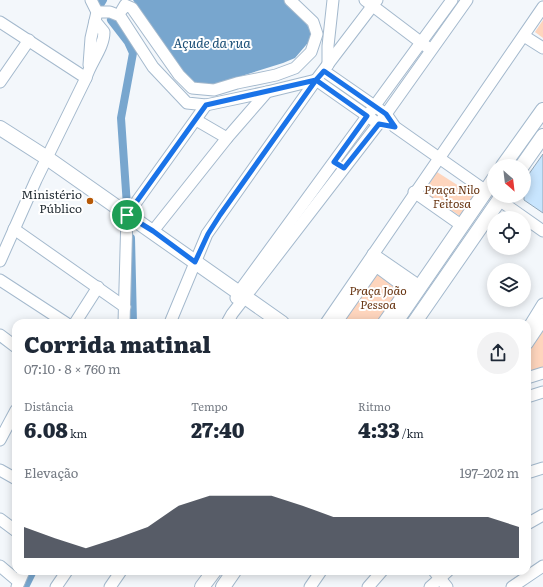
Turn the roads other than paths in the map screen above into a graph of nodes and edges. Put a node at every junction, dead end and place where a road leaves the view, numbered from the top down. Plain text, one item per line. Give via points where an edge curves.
1 (91, 0) edge
2 (290, 0) edge
3 (333, 0) edge
4 (452, 0) edge
5 (467, 0) edge
6 (372, 2) edge
7 (543, 7) edge
8 (122, 10) dead end
9 (96, 16) junction
10 (0, 22) edge
11 (524, 36) junction
12 (29, 40) junction
13 (421, 43) junction
14 (543, 48) edge
15 (431, 50) junction
16 (326, 68) junction
17 (87, 73) junction
18 (316, 80) junction
19 (0, 82) edge
20 (268, 92) junction
21 (206, 105) junction
22 (375, 106) junction
23 (543, 110) edge
24 (386, 114) junction
25 (367, 116) junction
26 (196, 120) junction
27 (379, 124) junction
28 (395, 127) junction
29 (0, 128) edge
30 (538, 128) edge
31 (543, 136) edge
32 (227, 138) junction
33 (438, 157) junction
34 (48, 158) junction
35 (509, 159) edge
36 (527, 159) edge
37 (334, 162) junction
38 (344, 168) junction
39 (487, 183) edge
40 (487, 189) edge
41 (414, 192) junction
42 (497, 203) edge
43 (507, 203) edge
44 (127, 215) junction
45 (461, 225) junction
46 (14, 229) junction
47 (153, 231) junction
48 (543, 231) edge
49 (373, 254) junction
50 (0, 261) edge
51 (195, 262) junction
52 (0, 280) edge
53 (98, 287) junction
54 (421, 287) junction
55 (242, 295) junction
56 (543, 304) edge
57 (125, 307) junction
58 (60, 319) edge
59 (77, 319) edge
60 (124, 319) edge
61 (172, 319) edge
62 (229, 319) edge
63 (276, 319) edge
64 (329, 319) edge
65 (339, 319) edge
66 (386, 319) edge
67 (398, 319) edge
68 (417, 319) edge
69 (543, 320) edge
70 (531, 324) edge
71 (0, 335) edge
72 (531, 338) edge
73 (12, 344) edge
74 (543, 373) edge
75 (531, 377) edge
76 (543, 379) edge
77 (531, 383) edge
78 (543, 392) edge
79 (531, 396) edge
80 (12, 418) edge
81 (0, 440) edge
82 (543, 468) edge
83 (0, 470) edge
84 (531, 472) edge
85 (12, 477) edge
86 (543, 515) edge
87 (0, 519) edge
88 (531, 522) edge
89 (12, 528) edge
90 (0, 566) edge
91 (543, 566) edge
92 (531, 574) edge
93 (64, 575) edge
94 (118, 575) edge
95 (211, 575) edge
96 (231, 575) edge
97 (318, 575) edge
98 (378, 575) edge
99 (530, 575) edge
100 (442, 577) edge
101 (18, 584) edge
102 (56, 587) edge
103 (110, 587) edge
104 (202, 587) edge
105 (223, 587) edge
106 (310, 587) edge
107 (368, 587) edge
108 (430, 587) edge
109 (512, 587) edge

1 - 9 street
2 - 8 street via 313,22 317,34 311,52 294,68 214,90 192,88 179,75 132,8 125,5
3 - 16 street
4 - 13 street
5 - 15 street
6 - 13 street
6 - 16 street
7 - 11 street
9 - 17 street via 104,38
9 - 21 street via 110,12 120,16 165,81 187,103
10 - 12 street
11 - 14 street
11 - 33 street
12 - 17 street
12 - 19 street
13 - 15 street
13 - 22 street
15 - 24 street
16 - 18 street
16 - 22 street
17 - 34 street
18 - 20 street
18 - 25 street
18 - 51 street via 220,215
20 - 21 street
20 - 32 street
21 - 26 street
22 - 24 street
22 - 25 street
23 - 30 main road
24 - 27 street
24 - 28 street
25 - 27 street
25 - 37 street
26 - 32 street
26 - 44 street
27 - 28 street
27 - 38 street
28 - 33 street
29 - 34 main road
30 - 35 main road
31 - 36 main road
32 - 47 street
33 - 39 street
33 - 41 street
34 - 44 main road
34 - 46 street
37 - 38 street
37 - 55 street
38 - 55 street
40 - 45 main road
41 - 45 street
41 - 49 street
42 - 68 main road
43 - 48 street
44 - 47 main road
44 - 57 street
45 - 54 main road
46 - 50 street
46 - 53 street
47 - 51 main road
49 - 54 street
49 - 64 street
51 - 55 main road
51 - 61 street
52 - 58 street
53 - 57 street
53 - 59 street
54 - 67 main road
55 - 62 street
55 - 63 main road
56 - 70 street
57 - 60 street
65 - 66 street via 376,266 407,289
69 - 72 street
71 - 73 street
74 - 75 street
76 - 77 street
78 - 79 street
80 - 81 street
82 - 84 street
83 - 85 street
86 - 88 street
87 - 89 street
90 - 101 street
91 - 92 street
93 - 102 street
94 - 103 street
95 - 104 main road
96 - 105 main road
97 - 106 street
98 - 107 street
99 - 109 street
100 - 108 street

